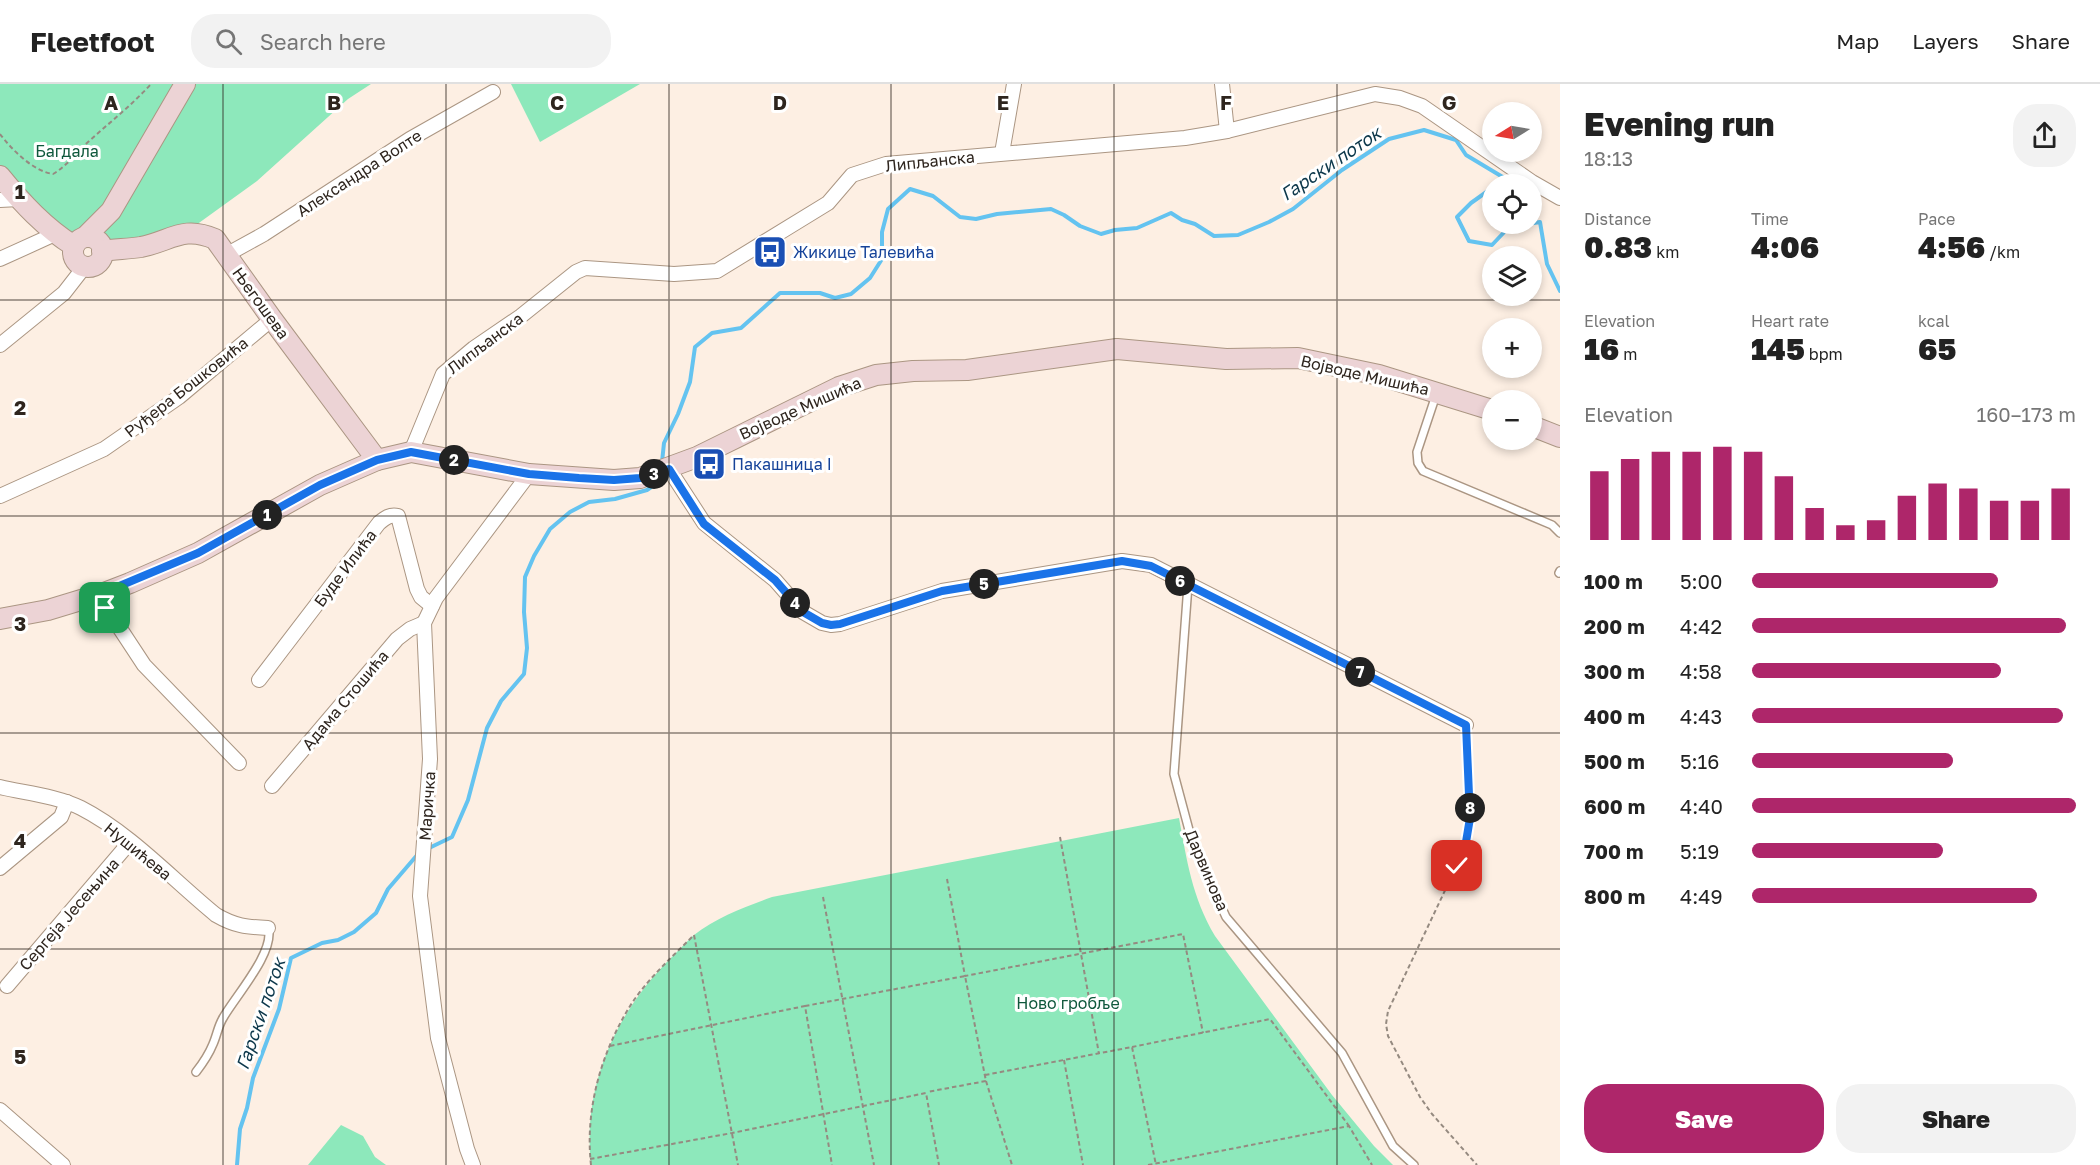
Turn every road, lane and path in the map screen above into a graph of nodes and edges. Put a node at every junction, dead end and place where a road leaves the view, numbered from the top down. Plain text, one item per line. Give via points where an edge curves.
1 (151, 84) edge
2 (185, 84) edge
3 (1014, 84) edge
4 (1222, 84) edge
5 (493, 92) dead end
6 (1227, 131) junction
7 (0, 134) edge
8 (1002, 153) junction
9 (0, 176) edge
10 (1560, 198) edge
11 (9, 199) edge
12 (55, 234) junction
13 (80, 242) junction
14 (102, 250) junction
15 (226, 255) junction
16 (0, 259) edge
17 (85, 266) junction
18 (272, 319) junction
19 (0, 330) edge
20 (16, 333) junction
21 (0, 345) edge
22 (1437, 392) junction
23 (1482, 407) edge
24 (1542, 430) edge
25 (1560, 437) edge
26 (411, 452) junction
27 (377, 460) junction
28 (674, 467) junction
29 (529, 474) junction
30 (0, 496) edge
31 (1560, 533) edge
32 (1188, 585) junction
33 (98, 595) junction
34 (432, 606) junction
35 (0, 619) edge
36 (424, 624) junction
37 (259, 680) dead end
38 (1466, 725) joint
39 (239, 763) dead end
40 (272, 786) dead end
41 (0, 787) edge
42 (67, 802) junction
43 (1060, 837) dead end
44 (130, 842) junction
45 (0, 868) edge
46 (947, 879) dead end
47 (823, 897) dead end
48 (268, 928) joint
49 (1080, 954) junction
50 (964, 976) junction
51 (7, 986) dead end
52 (842, 999) junction
53 (805, 1006) junction
54 (711, 1024) junction
55 (1203, 1033) junction
56 (609, 1046) junction
57 (1132, 1047) junction
58 (1099, 1054) junction
59 (1064, 1060) junction
60 (196, 1072) dead end
61 (985, 1075) junction
62 (986, 1080) junction
63 (926, 1093) junction
64 (862, 1105) junction
65 (0, 1110) edge
66 (823, 1113) junction
67 (1349, 1126) junction
68 (732, 1133) junction
69 (590, 1160) junction
70 (1156, 1164) edge
71 (63, 1165) edge
72 (473, 1165) edge
73 (591, 1165) edge
74 (738, 1165) edge
75 (832, 1165) edge
76 (874, 1165) edge
77 (939, 1165) edge
78 (1012, 1165) edge
79 (1083, 1165) edge
80 (1148, 1165) edge
81 (1372, 1165) edge
82 (1414, 1165) edge
83 (1477, 1165) edge

1 - 7 path via 53,174 26,160
2 - 13 street via 111,211
3 - 8 street
4 - 6 street
5 - 15 street, Александра Волте via 410,139
6 - 8 street, Липљанска
6 - 10 street, Липљанска via 1375,94 1400,98 1422,106
8 - 26 street, Липљанска via 886,164 852,175 828,203 717,270 674,274 585,268 576,272 443,374
9 - 11 street
11 - 12 street
12 - 13 street
12 - 16 street
13 - 14 street via 95,239
13 - 17 street via 73,250 76,260
14 - 15 street, Његошева via 141,247 185,232 215,239
14 - 17 street via 97,263
15 - 18 street, Његошева
17 - 20 street via 64,293
18 - 27 street, Његошева
18 - 30 street, Руђера Бошковића via 178,397 104,449
19 - 20 street
20 - 21 street
22 - 23 street, Војводе Мишића
22 - 28 street, Војводе Мишића via 1298,358 1226,359 1117,349 967,370 876,375 839,387
22 - 31 lane via 1417,452 1423,471 1552,525
24 - 25 street
26 - 27 street, Војводе Мишића
26 - 29 street, Војводе Мишића
27 - 33 street, Војводе Мишића via 320,485 198,553
28 - 29 street, Војводе Мишића via 640,478 614,480
28 - 32 street via 704,524 775,580 803,612 822,623 840,624 942,591 1122,561 1151,566
29 - 34 street, Маричка
32 - 38 street
32 - 82 lane, Дарвинова via 1174,774 1193,845 1226,917 1342,1053 1393,1146
33 - 35 street, Војводе Мишића
33 - 39 street via 144,665
34 - 36 street, Маричка
34 - 37 street, Буде Илића via 417,589 398,516 393,514 379,523
36 - 40 street, Адама Стошића via 410,628 397,639
36 - 72 street, Маричка via 430,759 420,896 438,1038
38 - 83 path via 1470,818 1466,842 1388,1011 1386,1024 1419,1097
41 - 42 street, Нушићева
42 - 44 street, Нушићева
42 - 45 street via 61,817
43 - 49 path
44 - 48 street, Нушићева via 216,915 241,927
44 - 51 street, Сергеја Јесењина
46 - 50 path
47 - 52 path
48 - 60 lane via 270,938 261,958 223,1018
49 - 50 path
49 - 55 path via 1183,934
49 - 58 path
50 - 52 path
50 - 61 path
52 - 53 path
52 - 64 path
53 - 54 path
53 - 66 path
54 - 56 path
54 - 56 path via 694,935 628,1009
54 - 68 path
55 - 57 path
55 - 67 path via 1270,1019
56 - 69 path via 591,1111
57 - 58 path
57 - 70 path
58 - 59 path
59 - 61 path
59 - 79 path
61 - 62 path
62 - 63 path
62 - 78 path
63 - 64 path
63 - 77 path
64 - 66 path
64 - 76 path
65 - 71 street
66 - 68 path
66 - 75 path
67 - 70 path
67 - 81 path
68 - 69 path
68 - 74 path
69 - 73 path
70 - 80 path

